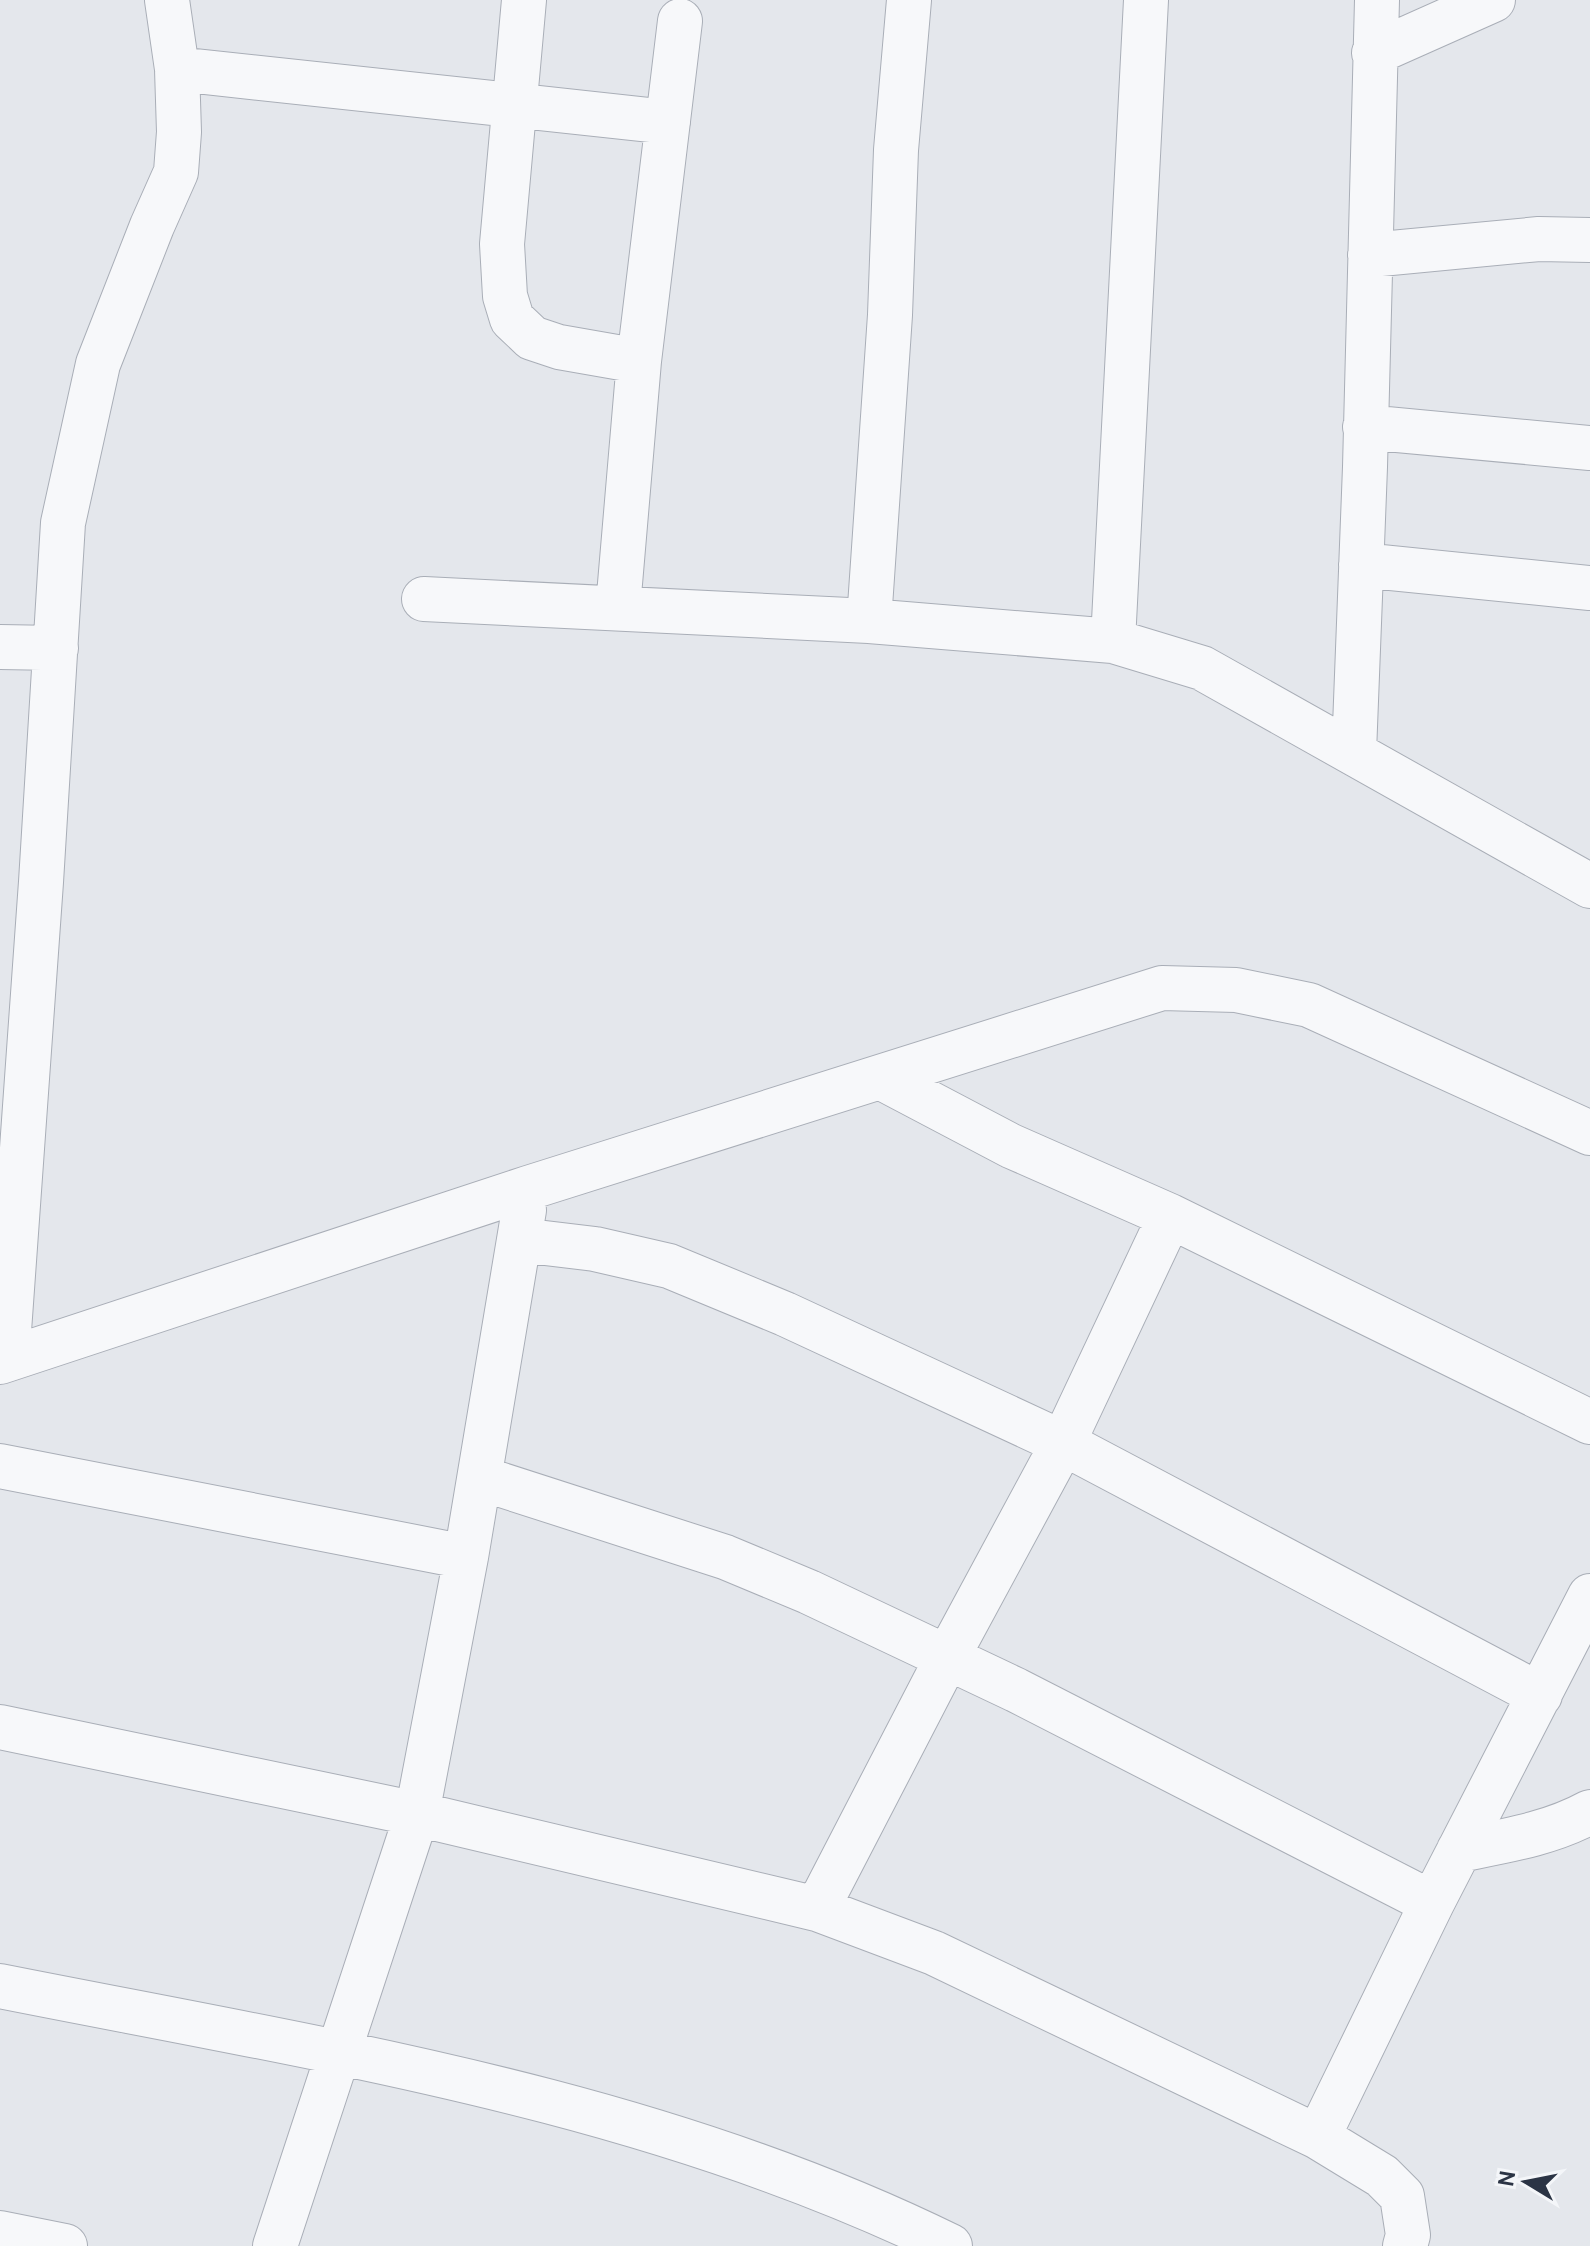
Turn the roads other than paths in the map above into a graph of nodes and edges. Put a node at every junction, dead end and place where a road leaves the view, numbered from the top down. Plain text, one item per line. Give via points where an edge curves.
1 (167, 0) edge
2 (524, 0) edge
3 (909, 0) edge
4 (1146, 0) edge
5 (1377, 0) edge
6 (1493, 0) edge
7 (680, 21) dead end
8 (1374, 53) junction
9 (177, 69) junction
10 (515, 105) junction
11 (668, 122) junction
12 (1590, 240) edge
13 (1370, 255) junction
14 (639, 361) junction
15 (1365, 427) junction
16 (1590, 448) edge
17 (1361, 565) junction
18 (1590, 588) edge
19 (424, 599) dead end
20 (618, 607) junction
21 (869, 621) junction
22 (1113, 641) junction
23 (0, 647) edge
24 (56, 648) junction
25 (1354, 753) junction
26 (1590, 886) edge
27 (16, 1023) edge
28 (880, 1077) junction
29 (1590, 1133) edge
30 (528, 1188) junction
31 (1170, 1216) junction
32 (520, 1240) junction
33 (4, 1361) edge
34 (1590, 1422) edge
35 (1063, 1443) junction
36 (0, 1466) edge
37 (480, 1478) junction
38 (466, 1557) junction
39 (1590, 1596) edge
40 (947, 1658) junction
41 (1540, 1695) junction
42 (0, 1727) edge
43 (1590, 1812) edge
44 (417, 1814) junction
45 (1459, 1850) junction
46 (1432, 1903) junction
47 (817, 1909) junction
48 (0, 1986) edge
49 (338, 2053) junction
50 (1318, 2137) junction
51 (0, 2233) edge
52 (65, 2246) edge
53 (275, 2246) edge
54 (950, 2246) edge
55 (1405, 2246) edge

1 - 9 street
2 - 10 street
3 - 21 street
4 - 22 street
5 - 8 street
6 - 8 street
7 - 11 street
8 - 13 street
9 - 10 street
9 - 24 street via 176,172 98,364 63,523
10 - 11 street
10 - 14 street via 502,244 512,319 532,338 559,347
11 - 14 street
12 - 13 street via 1539,239
13 - 15 street
14 - 20 street
15 - 16 street
15 - 17 street
17 - 18 street
17 - 25 street
19 - 20 street
20 - 21 street
21 - 22 street
22 - 25 street via 1202,668
23 - 24 street
24 - 27 street
25 - 26 street
27 - 33 street
28 - 29 street via 1162,988 1236,990 1309,1005
28 - 30 street
28 - 31 street via 1011,1146
30 - 32 street
30 - 33 street
31 - 34 street
31 - 35 street
32 - 35 street via 595,1249 669,1266
32 - 37 street
35 - 40 street
35 - 41 street
36 - 38 street
37 - 38 street
37 - 40 street via 725,1557
38 - 44 street
39 - 41 street
40 - 46 street
40 - 47 street
41 - 45 street
42 - 44 street
43 - 45 street via 1538,1833
44 - 47 street
44 - 49 street
45 - 46 street
46 - 50 street
47 - 50 street via 934,1953
48 - 49 street
49 - 53 street
49 - 54 street via 558,2103 735,2156 877,2210
50 - 55 street via 1382,2176 1402,2196
51 - 52 street

